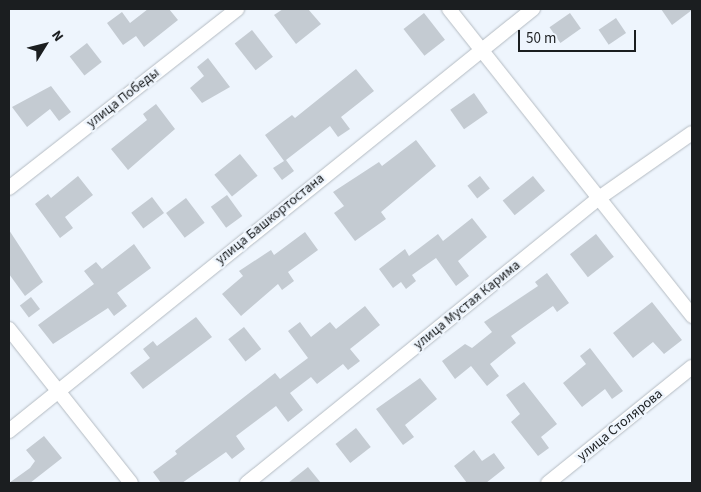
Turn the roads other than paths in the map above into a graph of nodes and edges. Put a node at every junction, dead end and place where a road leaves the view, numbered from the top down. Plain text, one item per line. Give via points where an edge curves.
1 (237, 9) edge
2 (449, 9) edge
3 (533, 9) edge
4 (481, 49) junction
5 (692, 132) edge
6 (9, 188) edge
7 (599, 198) junction
8 (692, 316) edge
9 (9, 329) edge
10 (692, 367) edge
11 (58, 391) junction
12 (9, 431) edge
13 (131, 483) edge
14 (247, 483) edge
15 (548, 483) edge

1 - 6 street, улица Победы
2 - 4 street
3 - 4 street, улица Башкортостана
4 - 7 street
4 - 11 street, улица Башкортостана
5 - 7 street, улица Мустая Карима
7 - 8 street
7 - 14 street, улица Мустая Карима
9 - 11 street
10 - 15 street, улица Столярова
11 - 12 street, улица Башкортостана
11 - 13 street

